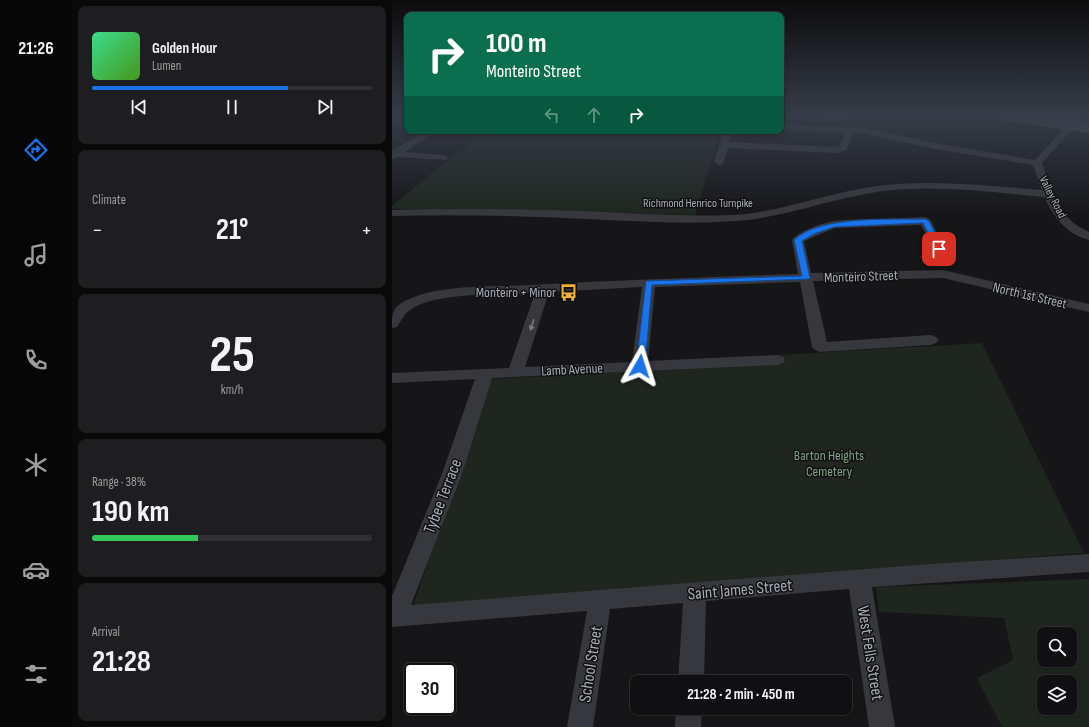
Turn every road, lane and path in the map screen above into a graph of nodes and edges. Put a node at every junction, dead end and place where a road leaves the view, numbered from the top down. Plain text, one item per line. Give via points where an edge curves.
1 (404, 148) edge
2 (723, 148) edge
3 (767, 148) edge
4 (841, 148) edge
5 (947, 148) edge
6 (1051, 148) edge
7 (393, 155) edge
8 (443, 158) dead end
9 (720, 162) dead end
10 (1037, 163) junction
11 (1049, 194) junction
12 (392, 213) edge
13 (1089, 236) edge
14 (939, 249) dead end
15 (806, 278) junction
16 (971, 281) joint
17 (649, 283) junction
18 (543, 288) junction
19 (392, 300) edge
20 (416, 302) junction
21 (1089, 308) edge
22 (392, 324) edge
23 (931, 340) dead end
24 (777, 360) dead end
25 (640, 366) junction
26 (515, 372) junction
27 (485, 373) junction
28 (392, 378) edge
29 (1089, 563) edge
30 (859, 579) junction
31 (695, 592) junction
32 (600, 600) junction
33 (394, 617) edge
34 (691, 675) edge
35 (689, 715) edge
36 (580, 727) edge
37 (688, 727) edge
38 (882, 727) edge

1 - 7 street
2 - 9 street
3 - 4 street via 836,150
5 - 10 street
6 - 10 street, Valley Road
7 - 8 street
10 - 11 street, Valley Road
11 - 12 street, Richmond Henrico Turnpike via 936,185 900,187 854,193 770,215 732,218 471,211
11 - 13 street, Valley Road via 1066,223
14 - 15 street via 925,221 833,225 798,240
15 - 16 street, Monteiro Street via 943,274
15 - 17 street, Monteiro Street
15 - 23 street via 820,347
16 - 21 street, North 1st Street
17 - 18 street, Monteiro Street
17 - 25 street
18 - 20 street, Monteiro Street via 452,293
18 -> 26 street
19 - 20 street, Monteiro Street
20 - 22 street via 400,311
24 - 25 street, Lamb Avenue
25 - 26 street, Lamb Avenue
26 - 27 street, Lamb Avenue
27 - 28 street, Lamb Avenue
27 - 33 street, Tybee Terrace via 452,474
29 - 30 street, Saint James Street
30 - 31 street, Saint James Street
30 - 38 street, West Fells Street
31 - 32 street, Saint James Street
31 - 34 street
32 - 33 street, Saint James Street
32 - 36 street, School Street
35 - 37 street

